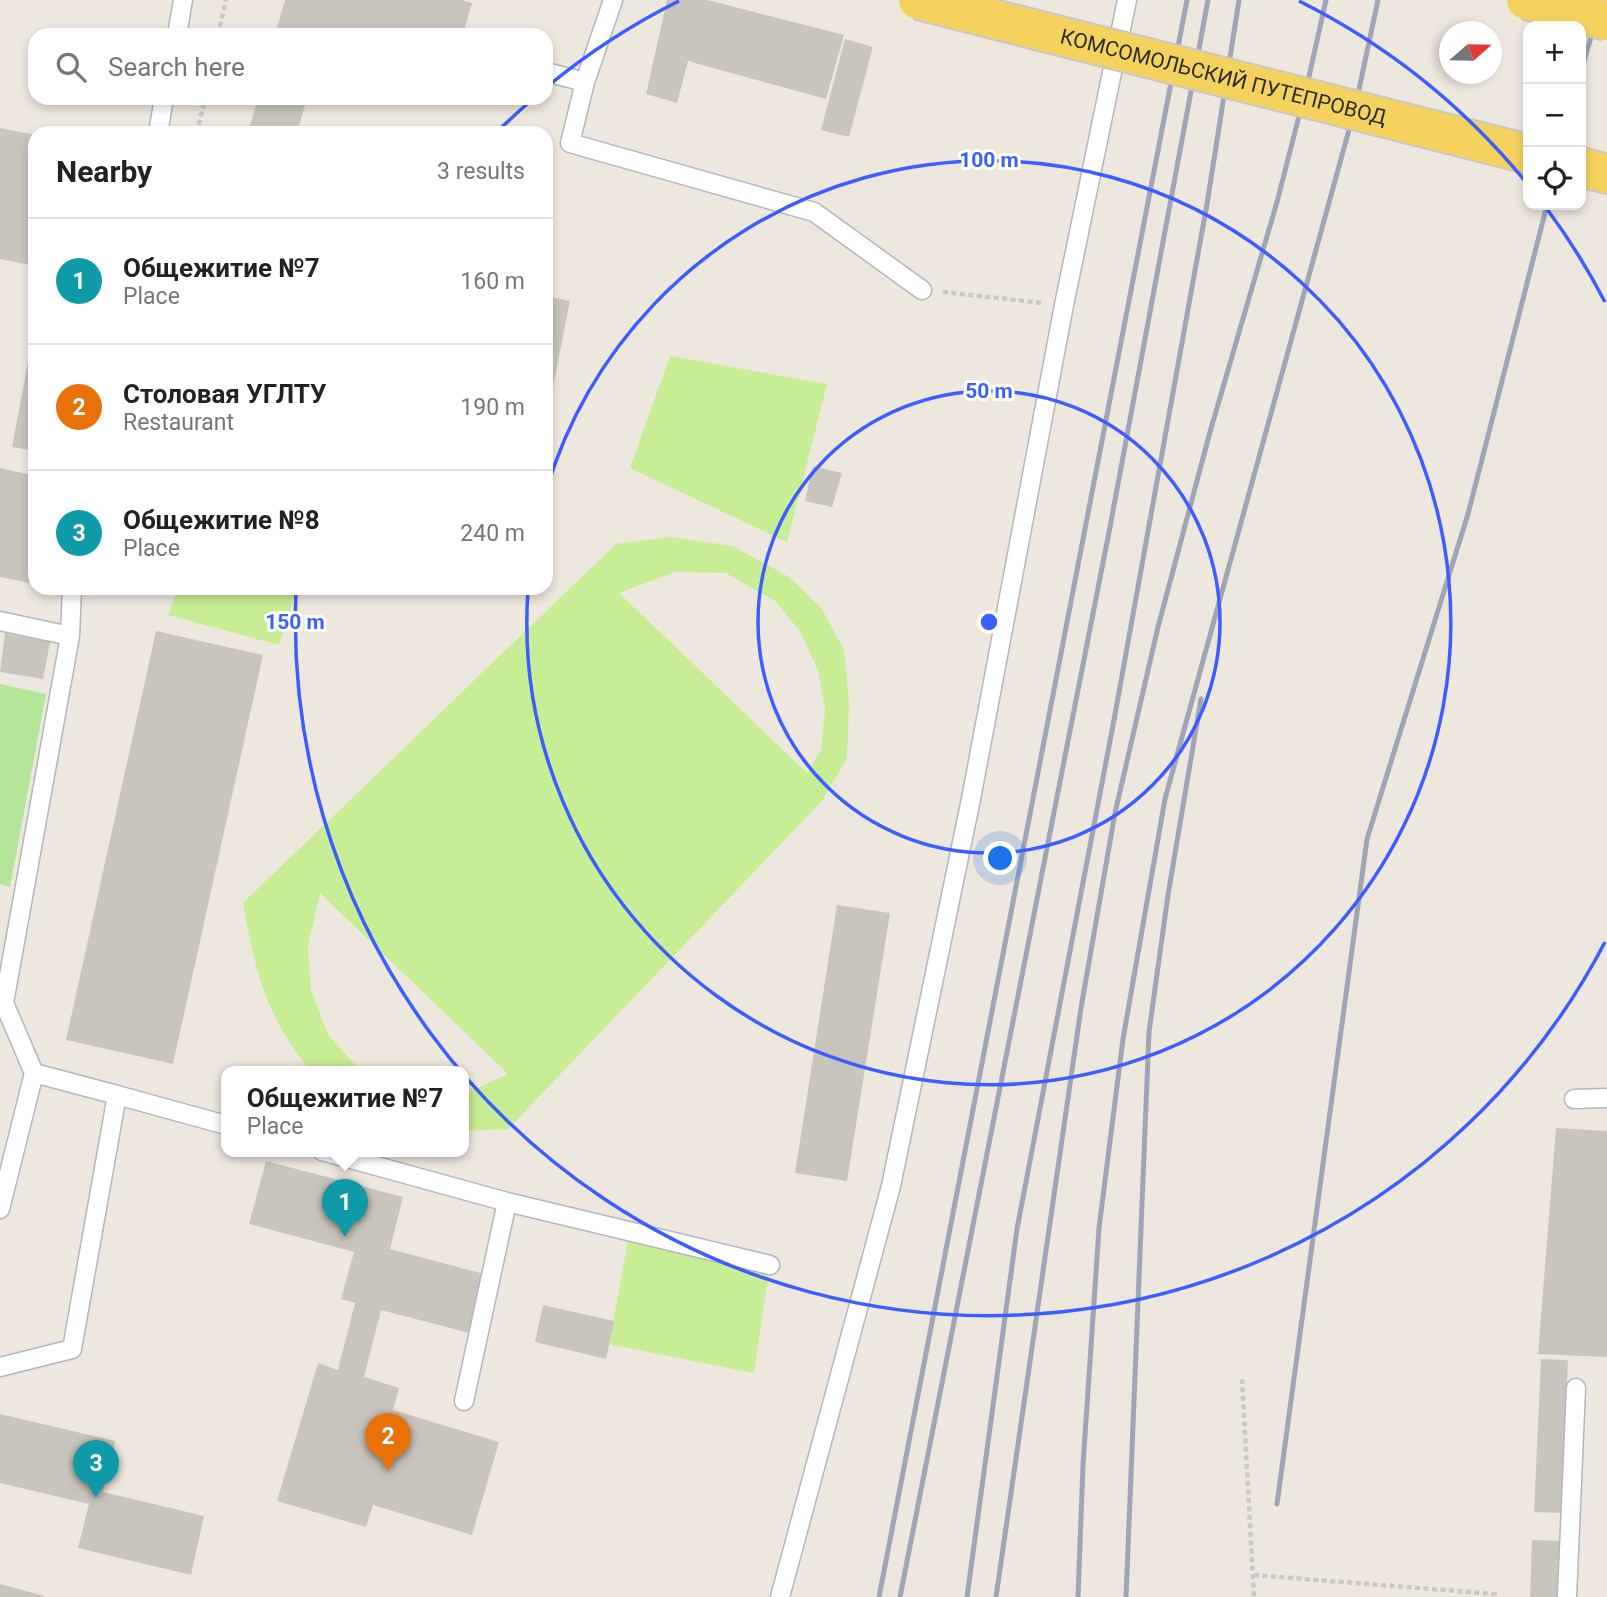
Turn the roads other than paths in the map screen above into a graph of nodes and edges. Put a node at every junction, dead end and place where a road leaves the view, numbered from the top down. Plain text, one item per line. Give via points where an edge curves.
1 (183, 0) edge
2 (613, 0) edge
3 (918, 0) edge
4 (1127, 0) edge
5 (1526, 0) edge
6 (1607, 21) edge
7 (178, 28) edge
8 (553, 74) edge
9 (585, 82) junction
10 (163, 105) edge
11 (159, 126) edge
12 (1523, 153) edge
13 (1586, 168) edge
14 (1607, 174) edge
15 (922, 290) road end
16 (72, 595) edge
17 (0, 621) edge
18 (70, 636) junction
19 (34, 1073) junction
20 (117, 1096) junction
21 (1607, 1098) edge
22 (1574, 1099) dead end
23 (221, 1124) edge
24 (344, 1157) edge
25 (507, 1202) junction
26 (0, 1209) edge
27 (769, 1265) dead end
28 (0, 1367) edge
29 (1576, 1388) dead end
30 (464, 1401) dead end
31 (780, 1597) edge
32 (1567, 1597) edge

1 - 7 lane
2 - 9 lane
3 - 12 main road, КОМСОМОЛЬСКИЙ ПУТЕПРОВОД, bridge
4 - 31 lane via 891,1186
5 - 6 main road, bridge
8 - 9 lane
9 - 15 lane via 570,142 814,212
10 - 11 lane
13 - 14 main road
16 - 18 lane
17 - 18 lane
18 - 19 lane via 4,1003
19 - 20 lane
19 - 26 lane
20 - 23 lane
20 - 28 lane via 72,1349
21 - 22 lane
24 - 25 lane
25 - 27 lane
25 - 30 lane
29 - 32 lane

